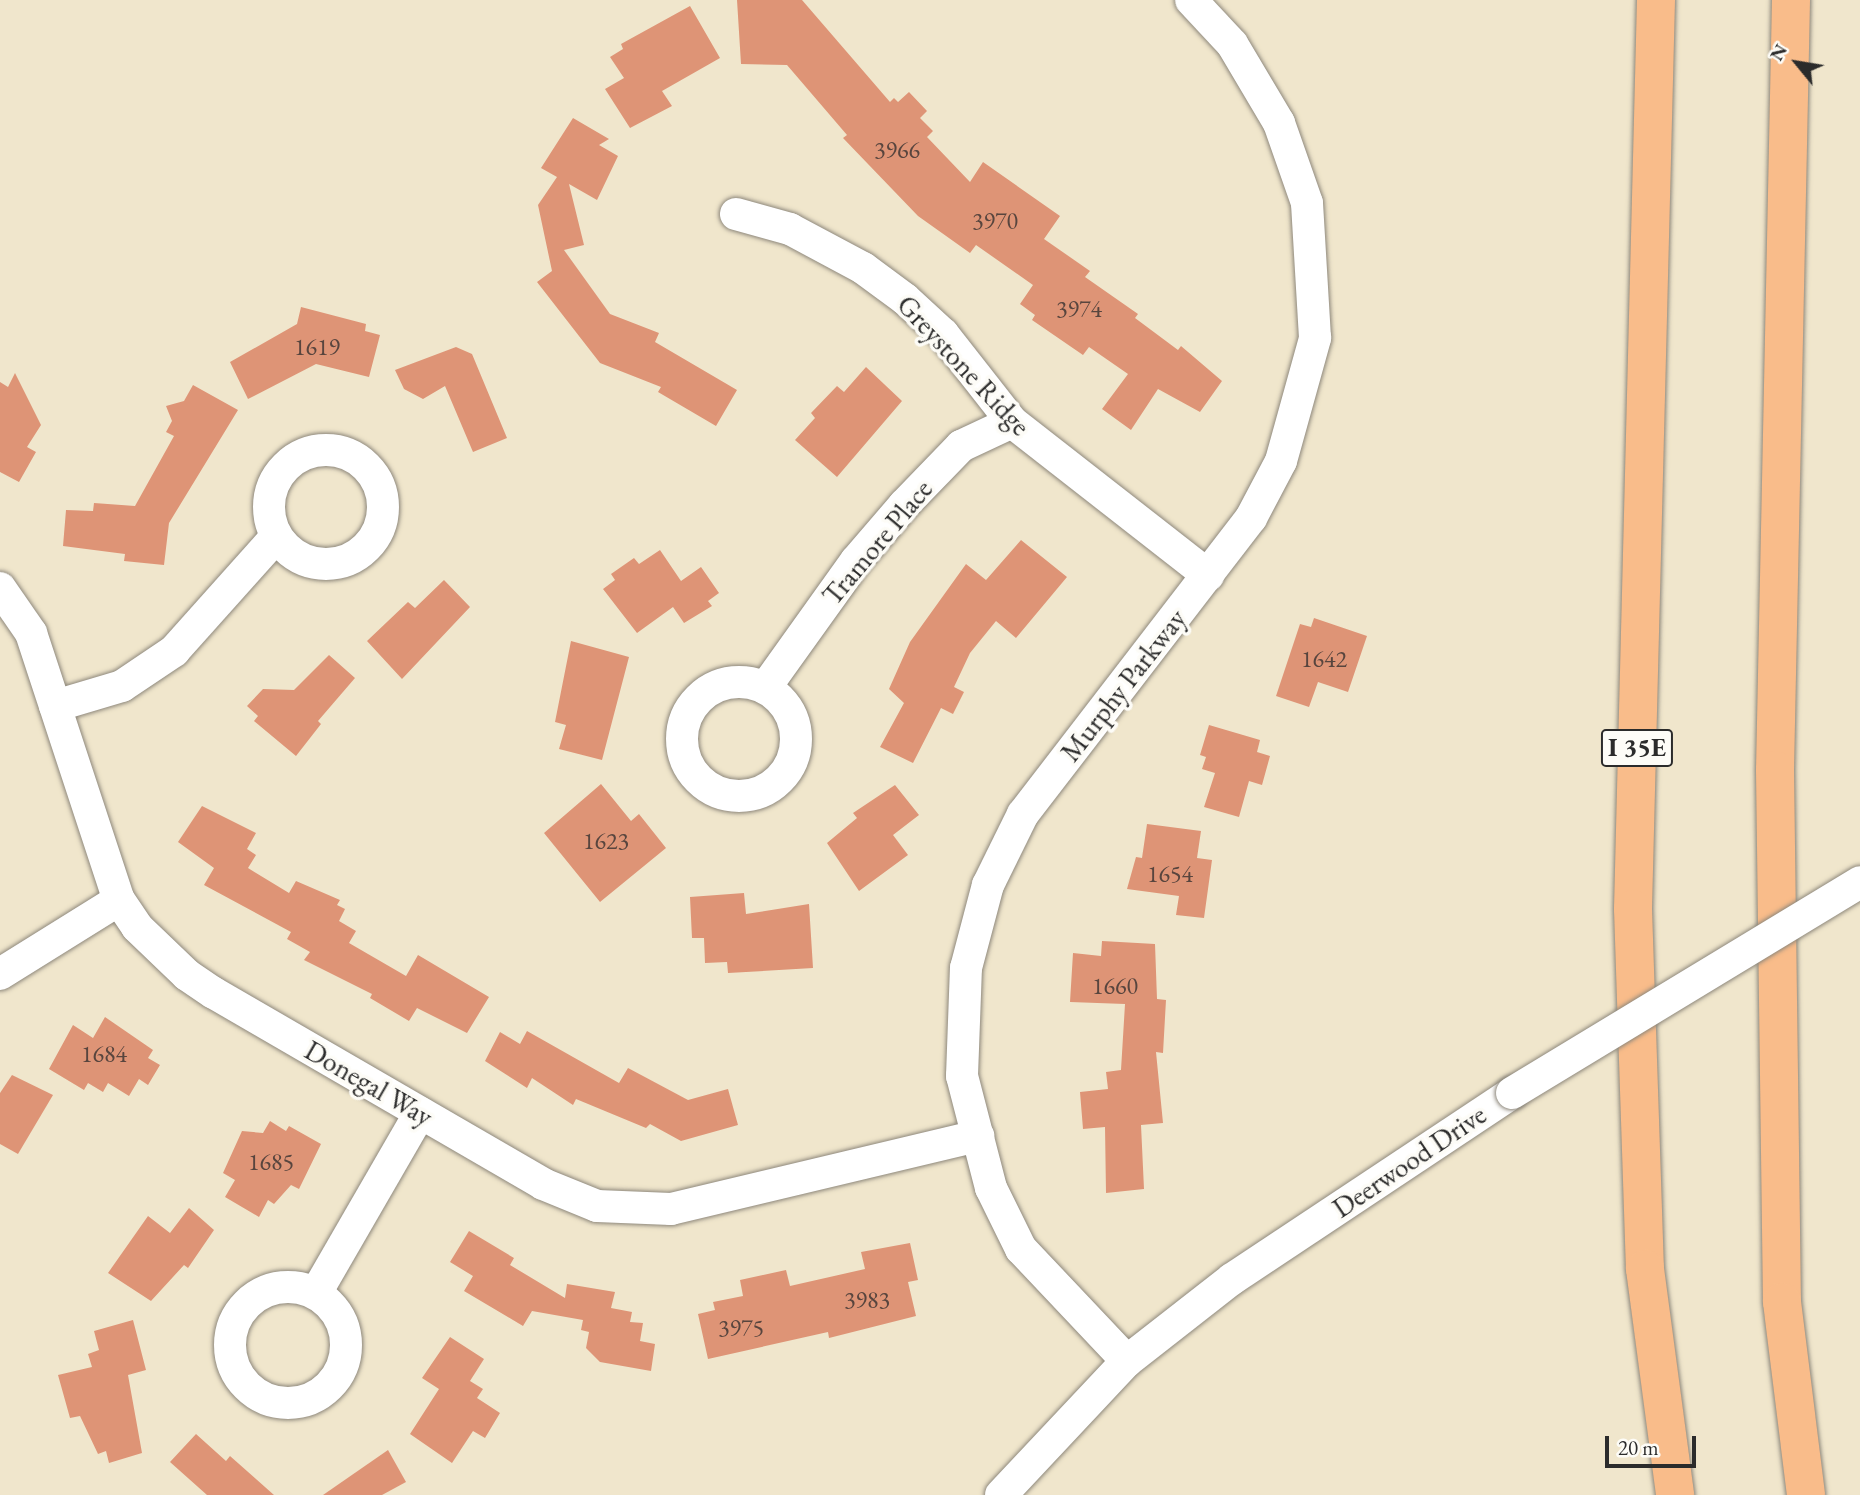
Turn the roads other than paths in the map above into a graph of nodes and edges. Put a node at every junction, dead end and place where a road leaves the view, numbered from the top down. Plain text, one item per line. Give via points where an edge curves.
1 (1191, 0) edge
2 (1656, 0) edge
3 (1791, 0) edge
4 (736, 214) dead end
5 (1012, 422) junction
6 (276, 537) dead end
7 (1208, 575) junction
8 (0, 588) edge
9 (765, 688) dead end
10 (55, 706) junction
11 (1860, 882) edge
12 (119, 900) junction
13 (0, 974) edge
14 (420, 1112) junction
15 (978, 1136) junction
16 (316, 1293) dead end
17 (1126, 1361) junction
18 (1001, 1495) edge
19 (1675, 1495) edge
20 (1806, 1495) edge

1 - 7 street, Murphy Parkway via 1232,44 1279,123 1307,203 1315,338 1281,461 1251,518
2 - 19 highway, I 35E via 1633,909 1645,1269
3 - 20 highway via 1775,771 1782,1302
4 - 5 street, Greystone Ridge via 790,229 863,268 905,299 943,334
5 - 7 street, Greystone Ridge
5 - 9 street, Tramore Place via 961,446 904,505 856,561
6 - 10 street via 174,651 122,685
7 - 15 street, Murphy Parkway via 1023,814 988,885 966,968 962,1076
8 - 10 street, Donegal Way via 31,633
10 - 12 street, Donegal Way
11 - 17 street, Deerwood Drive, bridge via 1512,1093 1232,1279
12 - 13 street
12 - 14 street, Donegal Way via 137,927 187,975
14 - 15 street, Donegal Way via 559,1192 597,1206 633,1211 689,1206
14 - 16 street
15 - 17 street, Murphy Parkway via 991,1188 1021,1250
17 - 18 street, Deerwood Drive

